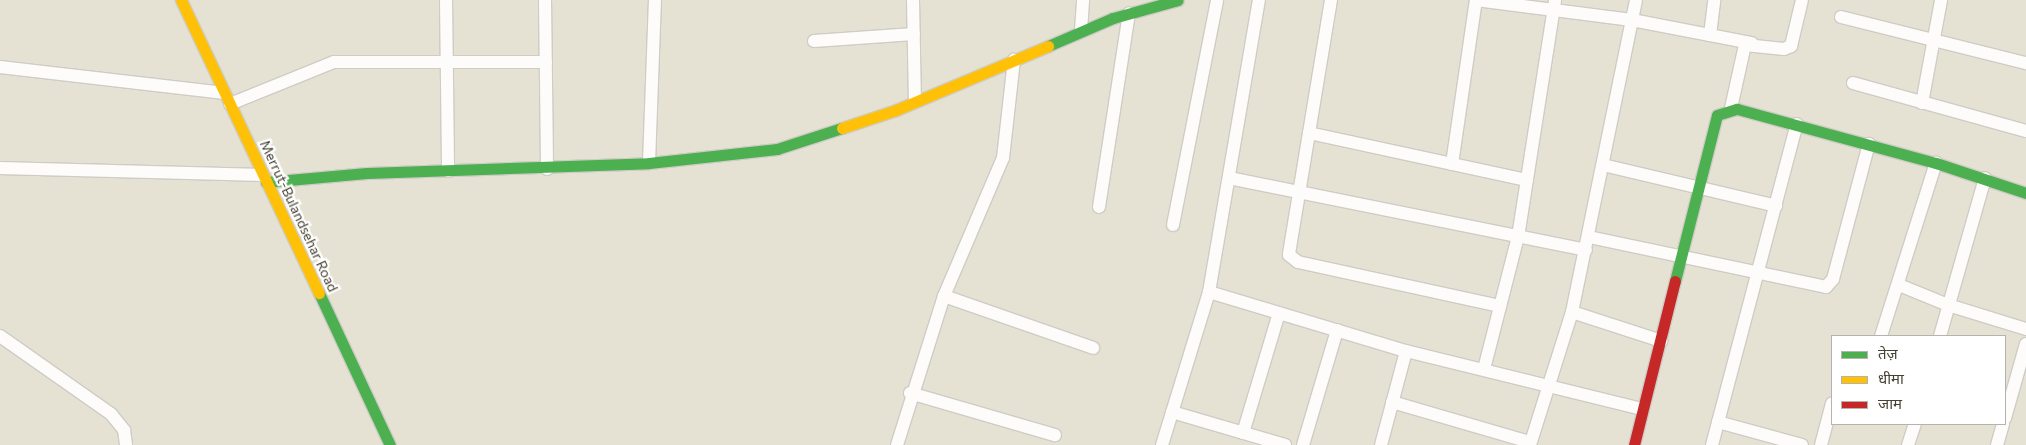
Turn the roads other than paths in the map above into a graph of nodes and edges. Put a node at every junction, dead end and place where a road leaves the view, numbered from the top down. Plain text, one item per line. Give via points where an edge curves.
1 (181, 0) edge
2 (446, 0) edge
3 (545, 0) edge
4 (655, 0) edge
5 (913, 0) edge
6 (1082, 0) edge
7 (1178, 0) edge
8 (1217, 0) edge
9 (1259, 0) edge
10 (1331, 0) edge
11 (1476, 0) edge
12 (1636, 0) edge
13 (1714, 0) edge
14 (1802, 0) edge
15 (1941, 0) edge
16 (1161, 2) edge
17 (1554, 4) edge
18 (1129, 13) junction
19 (1841, 17) dead end
20 (1632, 20) junction
21 (1081, 30) junction
22 (914, 34) junction
23 (1710, 35) junction
24 (814, 41) dead end
25 (1933, 42) junction
26 (1752, 43) junction
27 (1014, 60) junction
28 (546, 62) junction
29 (446, 64) junction
30 (2026, 64) edge
31 (0, 67) edge
32 (1853, 83) dead end
33 (227, 99) junction
34 (915, 102) junction
35 (1922, 102) junction
36 (1731, 108) junction
37 (1797, 124) junction
38 (2026, 131) edge
39 (1309, 133) junction
40 (1869, 144) junction
41 (649, 163) junction
42 (1936, 163) junction
43 (1452, 164) junction
44 (1603, 165) junction
45 (0, 168) edge
46 (547, 168) junction
47 (448, 171) junction
48 (265, 178) junction
49 (1229, 178) junction
50 (1985, 178) junction
51 (1526, 180) junction
52 (1698, 186) junction
53 (1299, 192) junction
54 (2026, 193) edge
55 (1776, 206) junction
56 (1099, 207) dead end
57 (1173, 225) dead end
58 (1518, 237) junction
59 (1589, 237) junction
60 (1586, 250) junction
61 (1683, 259) junction
62 (1758, 274) junction
63 (1899, 285) junction
64 (1209, 292) junction
65 (944, 296) junction
66 (1948, 305) junction
67 (1500, 306) junction
68 (1572, 312) junction
69 (1279, 313) junction
70 (2026, 328) edge
71 (1337, 330) junction
72 (1881, 335) edge
73 (1940, 335) edge
74 (0, 336) edge
75 (1661, 341) junction
76 (2026, 344) edge
77 (1093, 348) dead end
78 (1406, 350) junction
79 (1484, 369) junction
80 (1549, 385) junction
81 (910, 393) junction
82 (1392, 402) junction
83 (1831, 407) edge
84 (1644, 409) junction
85 (1172, 412) junction
86 (2006, 414) edge
87 (1718, 422) junction
88 (1914, 425) edge
89 (2003, 425) edge
90 (1243, 432) junction
91 (1055, 435) dead end
92 (1530, 444) edge
93 (126, 445) edge
94 (390, 445) edge
95 (897, 445) edge
96 (1162, 445) edge
97 (1285, 445) edge
98 (1303, 445) edge
99 (1381, 445) edge
100 (1634, 445) edge
101 (1712, 445) edge
102 (1802, 445) edge
103 (1821, 445) edge
104 (1908, 445) edge
105 (1997, 445) edge

1 - 33 street, Merrut-Bulandsehar Road
2 - 29 street
3 - 28 street
4 - 41 street
5 - 22 street
6 - 21 street
7 - 16 street
8 - 57 street
9 - 49 street
10 - 39 street
11 - 17 street
11 - 43 street
12 - 20 street
13 - 23 street
14 - 26 street via 1791,46 1784,49
15 - 25 street
16 - 18 street
17 - 20 street
17 - 51 street
18 - 21 street
18 - 56 street
19 - 25 street
20 - 23 street
20 - 44 street
21 - 27 street
22 - 24 street
22 - 34 street
23 - 26 street
25 - 30 street
25 - 35 street
26 - 36 street via 1742,52
27 - 34 street
27 - 65 street via 1003,158
28 - 29 street
28 - 46 street
29 - 33 street via 334,62
29 - 47 street
31 - 33 street
32 - 35 street
33 - 48 street, Merrut-Bulandsehar Road
34 - 41 street via 777,149
35 - 38 street
36 - 37 street
36 - 52 street via 1717,115
37 - 40 street
37 - 55 street
39 - 43 street
39 - 53 street
40 - 42 street
40 - 62 street via 1831,284 1820,287
41 - 46 street
42 - 50 street
42 - 63 street
43 - 51 street
44 - 52 street
44 - 59 street
45 - 48 street
46 - 47 street
47 - 48 street
48 - 94 street, Merrut-Bulandsehar Road
49 - 53 street
49 - 64 street
50 - 54 street
50 - 66 street
51 - 58 street
52 - 55 street
52 - 61 street
53 - 58 street
53 - 67 street via 1289,250 1292,260
55 - 62 street
58 - 60 street
58 - 67 street
59 - 60 street
59 - 61 street
60 - 68 street
61 - 62 street
61 - 75 street
62 - 87 street
63 - 66 street
63 - 72 street
64 - 69 street
64 - 85 street
65 - 77 street
65 - 81 street
66 - 70 street
66 - 73 street
67 - 79 street
68 - 75 street
68 - 80 street
69 - 71 street
69 - 90 street
71 - 78 street
71 - 98 street
74 - 93 street via 111,414 124,430
75 - 84 street
76 - 86 street
78 - 79 street
78 - 82 street
79 - 80 street
80 - 84 street
80 - 92 street
81 - 91 street
81 - 95 street
82 - 92 street
82 - 99 street
83 - 103 street
84 - 100 street
85 - 90 street
85 - 96 street
87 - 101 street
87 - 102 street
88 - 104 street
89 - 105 street
90 - 97 street

